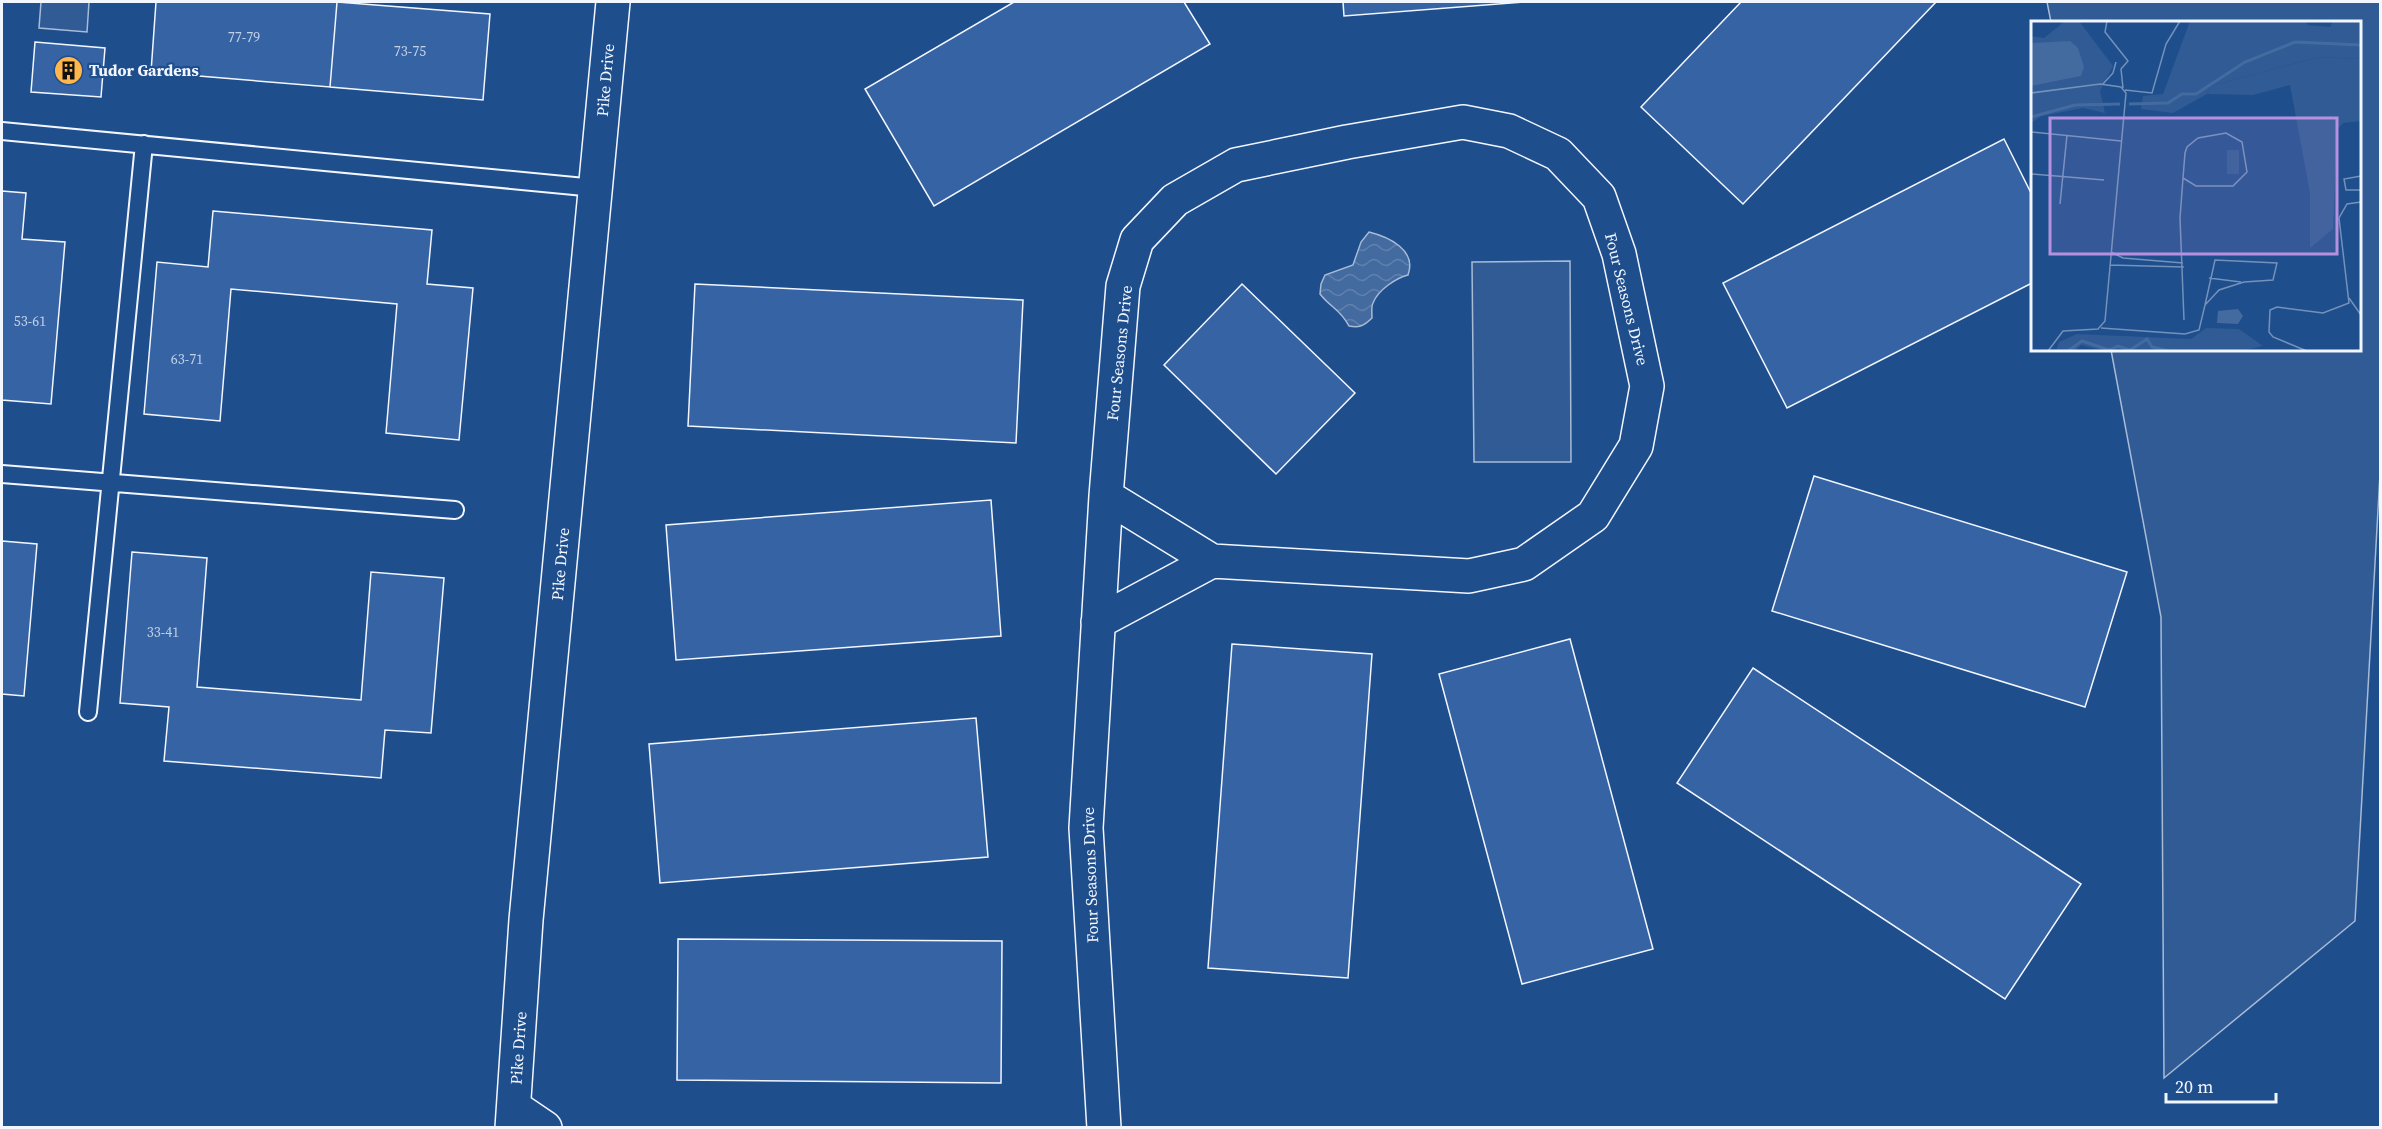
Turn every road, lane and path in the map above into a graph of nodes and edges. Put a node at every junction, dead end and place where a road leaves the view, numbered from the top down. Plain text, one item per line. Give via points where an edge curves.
1 (613, 2) edge
2 (2, 131) edge
3 (144, 144) junction
4 (595, 188) junction
5 (2, 474) edge
6 (111, 484) junction
7 (1106, 496) junction
8 (455, 510) dead end
9 (1212, 561) junction
10 (1098, 622) junction
11 (88, 712) dead end
12 (513, 1117) edge
13 (545, 1128) edge
14 (1104, 1128) edge

1 - 4 street, Pike Drive
2 - 3 lane
3 - 4 lane
3 - 6 lane
4 - 12 street, Pike Drive via 526,920
5 - 6 lane
6 - 8 lane
6 - 11 lane
7 - 9 street, Four Seasons Drive
7 - 9 street, Four Seasons Drive via 1123,286 1137,240 1175,200 1236,165 1463,122 1509,130 1558,154 1599,197 1619,254 1647,386 1636,446 1593,516 1524,564 1469,576
7 - 10 street, Four Seasons Drive
9 - 10 street
10 - 14 street, Four Seasons Drive via 1086,828
12 - 13 street

